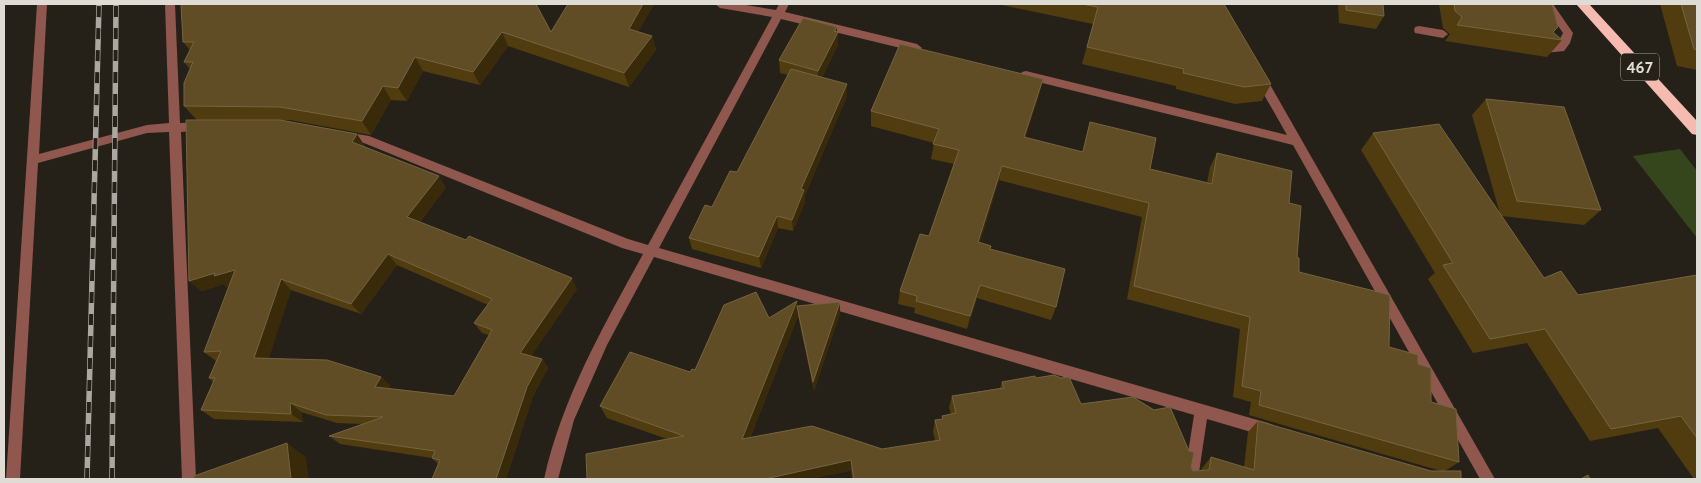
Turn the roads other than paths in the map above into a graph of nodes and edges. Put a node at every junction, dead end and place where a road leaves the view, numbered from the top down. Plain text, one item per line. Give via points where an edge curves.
1 (42, 4) edge
2 (170, 4) edge
3 (720, 4) edge
4 (1548, 4) edge
5 (1582, 4) edge
6 (781, 9) edge
7 (1419, 30) dead end
8 (1444, 34) dead end
9 (1545, 49) edge
10 (933, 52) edge
11 (1255, 69) edge
12 (1019, 74) edge
13 (218, 125) edge
14 (174, 129) junction
15 (1697, 130) edge
16 (336, 134) edge
17 (1298, 142) junction
18 (32, 160) junction
19 (649, 251) junction
20 (1201, 412) junction
21 (1277, 433) edge
22 (14, 479) edge
23 (189, 479) edge
24 (550, 479) edge
25 (1191, 479) edge
26 (1488, 479) edge

1 - 18 street
2 - 14 street
3 - 6 street
4 - 9 street via 1568,33 1560,48
5 - 15 highway, 467
6 - 10 street
6 - 19 street
7 - 8 street
11 - 17 street
12 - 17 street
13 - 14 street
14 - 18 street via 147,129
14 - 23 street
16 - 19 street via 365,139 614,240
17 - 26 street
18 - 22 street
19 - 20 street
19 - 24 street via 602,342 567,420
20 - 21 street
20 - 25 street

